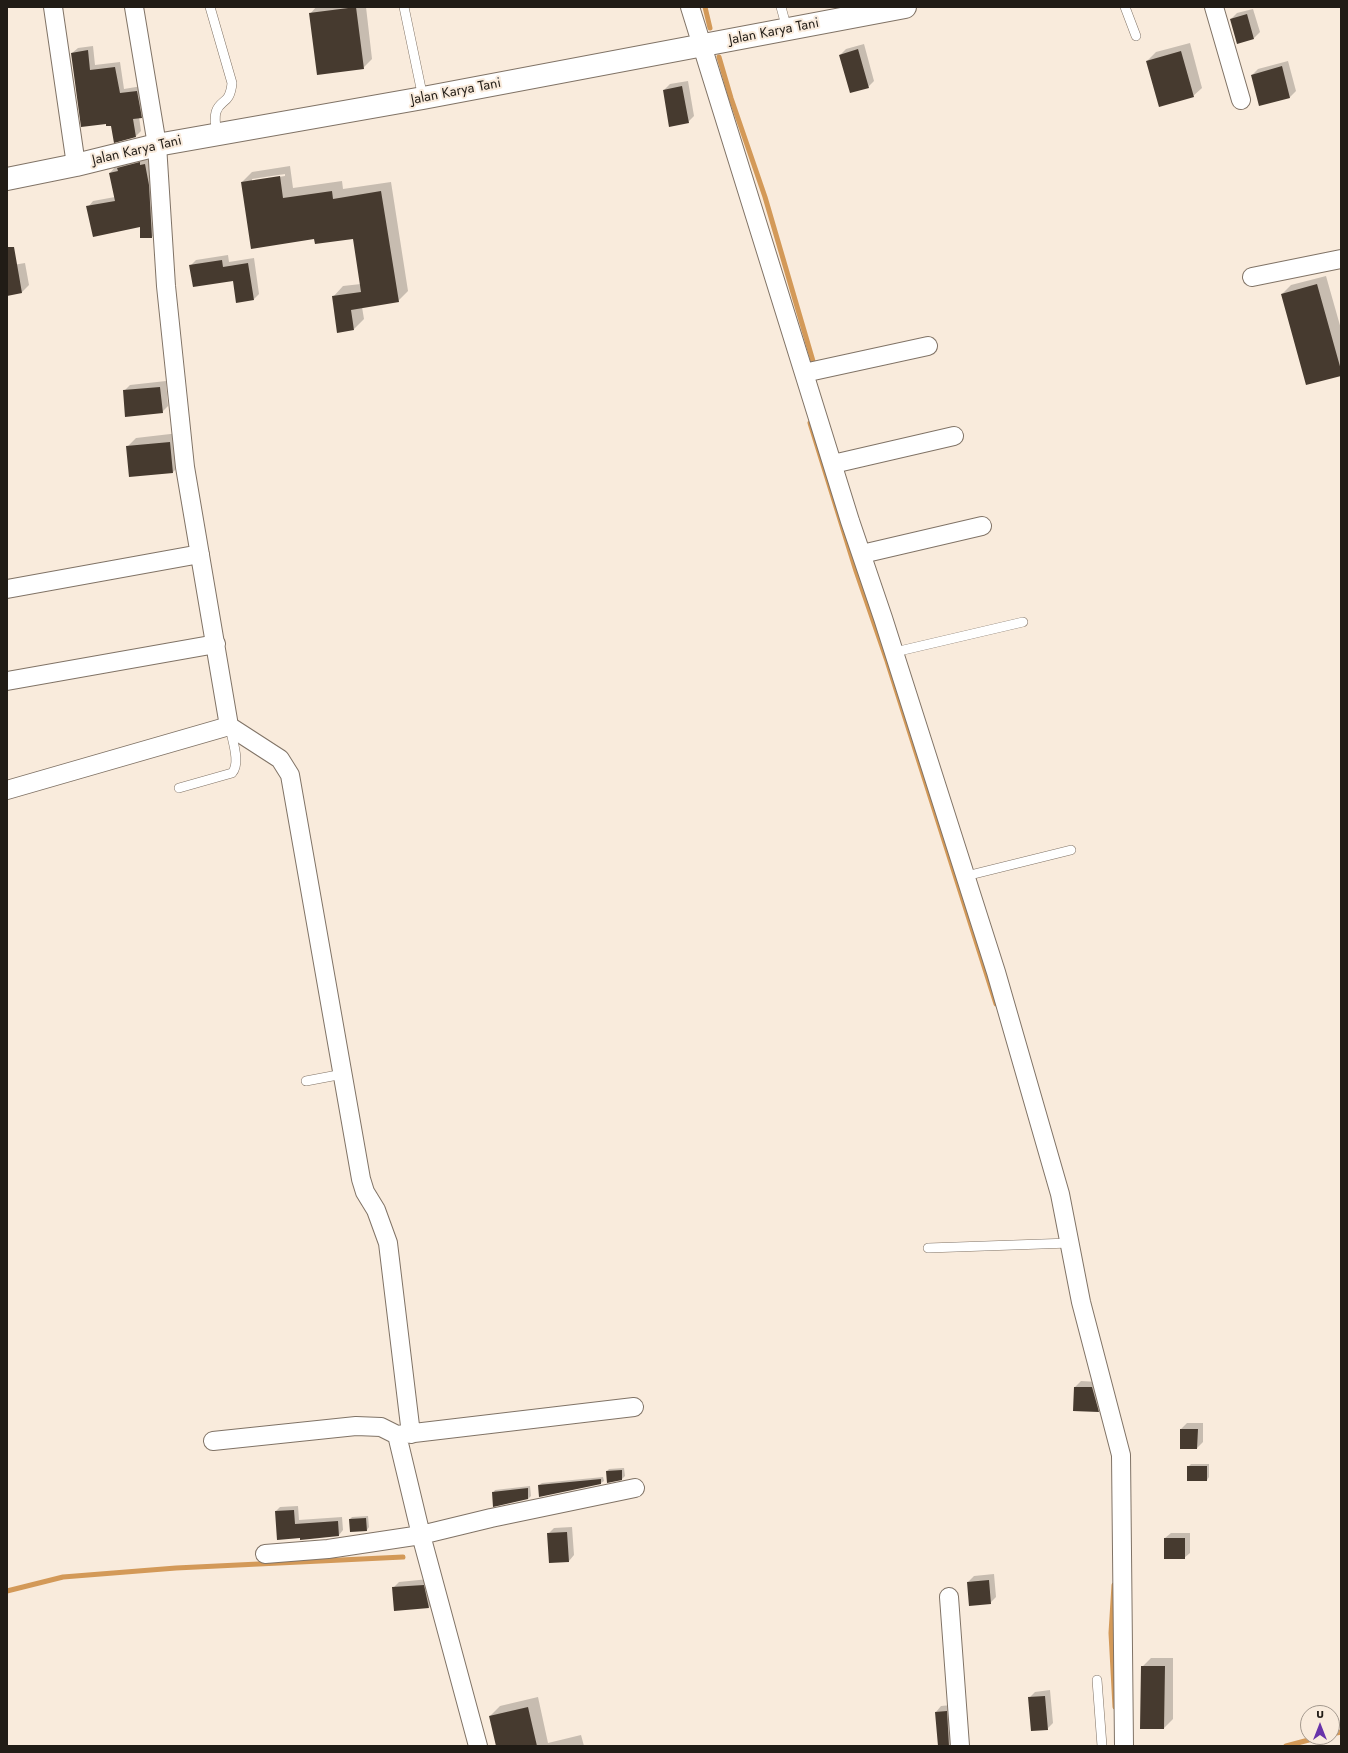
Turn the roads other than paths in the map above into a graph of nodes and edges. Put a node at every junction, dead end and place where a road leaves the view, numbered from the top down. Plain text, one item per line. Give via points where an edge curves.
1 (54, 7) edge
2 (134, 7) edge
3 (210, 7) edge
4 (404, 7) edge
5 (690, 7) edge
6 (781, 7) edge
7 (905, 7) edge
8 (1125, 7) edge
9 (1214, 7) edge
10 (787, 29) junction
11 (1136, 36) dead end
12 (701, 46) junction
13 (423, 98) junction
14 (1241, 100) dead end
15 (217, 135) junction
16 (157, 145) junction
17 (76, 165) junction
18 (7, 179) edge
19 (1341, 259) edge
20 (1252, 277) dead end
21 (928, 346) dead end
22 (804, 373) junction
23 (954, 436) dead end
24 (833, 464) junction
25 (982, 526) dead end
26 (200, 554) junction
27 (862, 554) junction
28 (7, 589) edge
29 (1023, 622) dead end
30 (216, 644) junction
31 (894, 652) junction
32 (7, 681) edge
33 (230, 726) junction
34 (179, 788) dead end
35 (7, 790) edge
36 (1071, 850) dead end
37 (966, 876) junction
38 (343, 1074) junction
39 (306, 1081) dead end
40 (1070, 1243) junction
41 (928, 1248) dead end
42 (634, 1407) dead end
43 (404, 1434) junction
44 (213, 1441) dead end
45 (635, 1488) dead end
46 (421, 1535) junction
47 (265, 1554) dead end
48 (949, 1597) dead end
49 (1097, 1680) dead end
50 (1101, 1744) edge
51 (478, 1746) edge
52 (960, 1746) edge
53 (1124, 1746) edge

1 - 17 street
2 - 16 street
3 - 15 lane via 232,83 228,99 215,114
4 - 13 lane
5 - 12 street
6 - 10 lane
7 - 10 street, Jalan Karya Tani
8 - 11 lane
9 - 14 street
10 - 12 street, Jalan Karya Tani
12 - 13 street, Jalan Karya Tani
12 - 22 street
13 - 15 street, Jalan Karya Tani
15 - 16 street, Jalan Karya Tani
16 - 17 street, Jalan Karya Tani
16 - 26 street via 168,310 185,467
17 - 18 street, Jalan Karya Tani
19 - 20 street
21 - 22 street
22 - 24 street
23 - 24 street
24 - 27 street
25 - 27 street
26 - 28 street
26 - 30 street
27 - 31 street
29 - 31 lane
30 - 32 street
30 - 33 street
31 - 37 street
33 - 34 lane via 236,760 232,773
33 - 35 street
33 - 38 street via 280,759 290,775
36 - 37 lane
37 - 40 street via 1021,1056 1060,1194
38 - 39 lane
38 - 43 street via 365,1192 376,1210 388,1243
40 - 41 lane
40 - 53 street via 1081,1302 1121,1455
42 - 43 street
43 - 44 street via 381,1427 356,1426
43 - 46 street
45 - 46 street
46 - 47 street via 328,1549
46 - 51 street
48 - 52 street
49 - 50 lane

